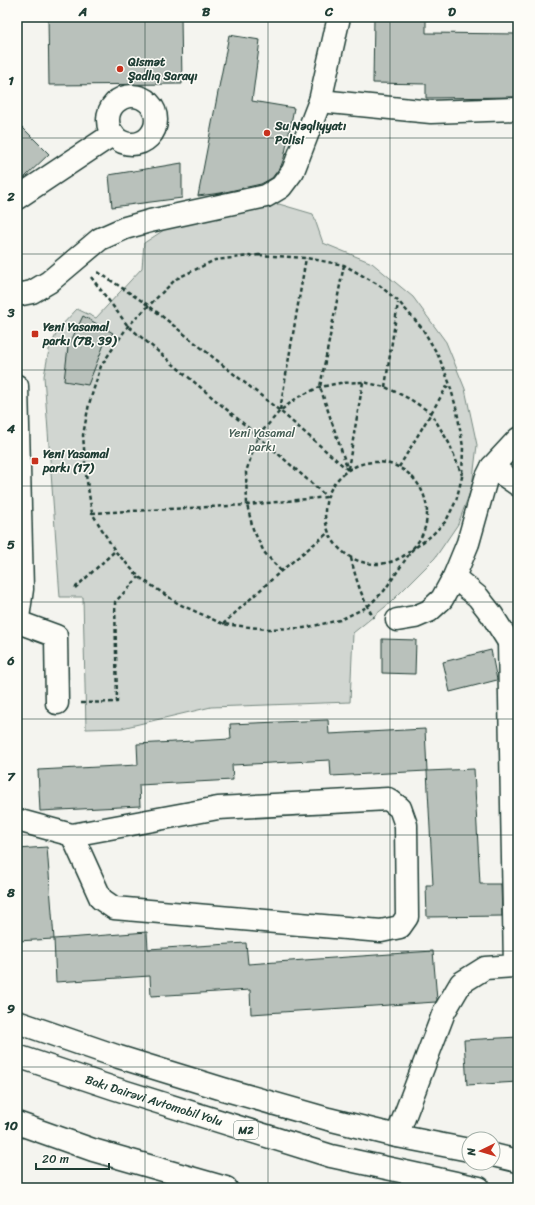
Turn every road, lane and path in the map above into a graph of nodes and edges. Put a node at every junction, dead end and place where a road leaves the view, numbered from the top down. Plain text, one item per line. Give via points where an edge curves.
1 (339, 17) edge
2 (320, 101) junction
3 (518, 109) edge
4 (113, 134) dead end
5 (17, 198) edge
6 (306, 258) junction
7 (77, 259) junction
8 (344, 265) junction
9 (17, 295) edge
10 (398, 302) junction
11 (148, 305) junction
12 (128, 326) junction
13 (363, 382) junction
14 (449, 382) junction
15 (17, 386) edge
16 (320, 387) junction
17 (385, 387) junction
18 (280, 411) junction
19 (430, 413) junction
20 (258, 436) junction
21 (518, 439) edge
22 (399, 466) junction
23 (492, 467) junction
24 (348, 470) junction
25 (462, 477) junction
26 (518, 485) edge
27 (327, 497) junction
28 (247, 505) junction
29 (92, 513) junction
30 (329, 532) junction
31 (412, 550) junction
32 (115, 551) junction
33 (351, 558) junction
34 (281, 571) junction
35 (139, 577) junction
36 (454, 577) junction
37 (75, 588) dead end
38 (367, 607) junction
39 (397, 620) joint
40 (17, 624) edge
41 (223, 624) junction
42 (514, 642) edge
43 (57, 703) joint
44 (17, 820) edge
45 (72, 835) junction
46 (517, 966) edge
47 (17, 1022) edge
48 (17, 1056) edge
49 (17, 1123) edge
50 (397, 1136) junction
51 (461, 1148) edge
52 (501, 1157) edge
53 (518, 1160) edge
54 (226, 1188) edge
55 (479, 1188) edge

1 - 2 main road
2 - 3 main road via 431,112
2 - 7 main road via 293,171 282,186 266,196 125,228 100,239
4 - 5 main road
6 - 8 path
6 - 11 path via 259,254 215,260 176,279
6 - 18 path
7 - 9 main road via 49,282 32,292
7 - 11 path
7 - 12 path
8 - 10 path via 379,285
8 - 16 path
10 - 14 path via 422,328 438,355
10 - 17 path
11 - 12 path
11 - 18 path
12 - 20 path
12 - 29 path via 102,366 89,404 83,435
13 - 16 path
13 - 17 path
13 - 24 path
14 - 19 path
14 - 25 path via 463,447
15 - 40 main road via 22,589
16 - 18 path via 298,397
16 - 24 path
17 - 19 path via 410,399
18 - 20 path
18 - 24 path
19 - 22 path
19 - 25 path via 448,443
20 - 27 path
20 - 28 path via 246,472
21 - 23 main road
22 - 24 path via 382,462 364,463
22 - 31 path via 413,477 422,490 427,506 427,522 422,537
23 - 26 main road
23 - 36 main road via 486,479 468,543
24 - 27 path via 335,482
25 - 31 path via 456,501 446,521
27 - 28 path
27 - 30 path via 325,515
28 - 29 path
28 - 34 path via 253,530 264,552
29 - 32 path
30 - 33 path via 338,547
30 - 34 path
31 - 33 path via 398,560 383,564 367,564
31 - 38 path via 384,591
32 - 35 path
32 - 37 path
33 - 38 path via 357,584
34 - 41 path
35 - 41 path via 179,604
35 - 43 path via 115,602 117,702
36 - 39 main road via 442,599 429,611
36 - 42 main road via 478,597
38 - 39 path via 375,621
38 - 41 path via 340,620 304,628 267,629
40 - 43 main road via 56,636
42 - 46 main road
44 - 45 main road
45 - 45 main road via 218,808 388,798 400,808 406,825 407,917 400,927 381,931 114,908 101,899
46 - 50 main road via 485,968 461,983 444,1012
47 - 50 main road via 223,1089
48 - 55 main road, Bakı Dairəvi Avtomobil Yolu / M2 via 331,1156
49 - 54 main road via 94,1150
50 - 51 main road
52 - 53 main road

